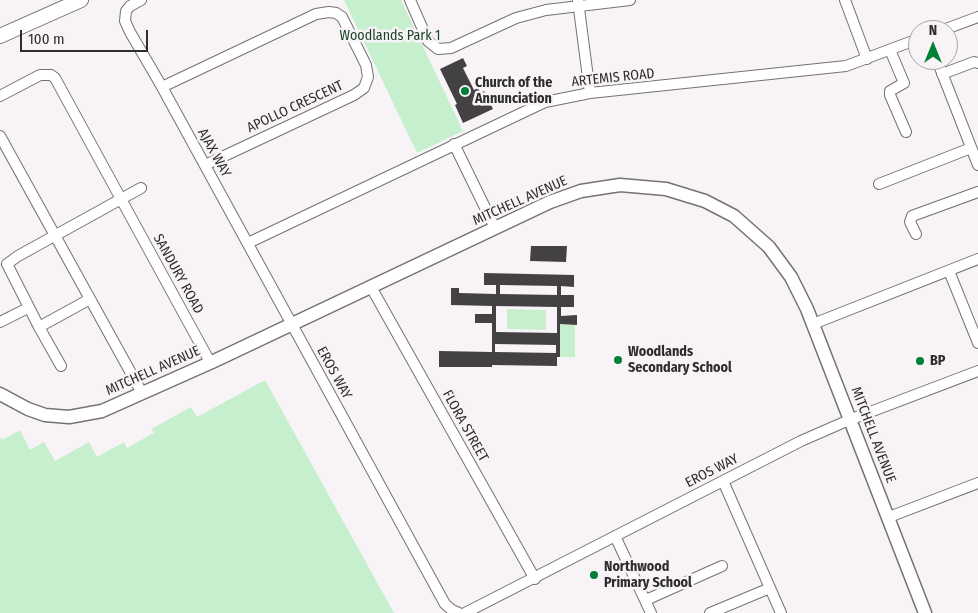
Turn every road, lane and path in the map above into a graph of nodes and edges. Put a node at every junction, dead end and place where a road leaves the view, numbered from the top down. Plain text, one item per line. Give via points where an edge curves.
1 (81, 0) edge
2 (141, 0) edge
3 (410, 0) edge
4 (630, 0) edge
5 (846, 0) edge
6 (579, 3) edge
7 (978, 16) edge
8 (958, 24) edge
9 (0, 36) edge
10 (908, 44) edge
11 (890, 50) junction
12 (867, 59) junction
13 (978, 62) edge
14 (941, 70) edge
15 (942, 74) junction
16 (162, 87) junction
17 (590, 93) junction
18 (0, 96) edge
19 (906, 132) dead end
20 (0, 136) edge
21 (454, 144) junction
22 (971, 148) junction
23 (205, 165) junction
24 (978, 165) edge
25 (878, 184) dead end
26 (141, 188) dead end
27 (978, 192) edge
28 (121, 199) junction
29 (495, 228) junction
30 (916, 234) dead end
31 (54, 235) junction
32 (248, 243) junction
33 (978, 259) edge
34 (949, 271) junction
35 (371, 287) junction
36 (90, 299) junction
37 (28, 308) junction
38 (0, 322) edge
39 (292, 324) junction
40 (813, 324) junction
41 (39, 327) junction
42 (978, 343) edge
43 (210, 362) junction
44 (61, 366) dead end
45 (978, 371) edge
46 (142, 393) junction
47 (0, 394) edge
48 (849, 420) junction
49 (724, 481) junction
50 (978, 483) edge
51 (889, 517) junction
52 (615, 536) junction
53 (722, 566) dead end
54 (535, 579) junction
55 (770, 588) junction
56 (646, 600) junction
57 (459, 613) edge
58 (465, 613) edge
59 (651, 613) edge
60 (710, 613) edge
61 (781, 613) edge
62 (925, 613) edge

1 - 9 main road
2 - 16 street, AJAX WAY via 126,11 125,21
3 - 6 street via 428,41 438,49 451,48 516,18
4 - 6 street
5 - 12 street
6 - 17 street
7 - 8 street
10 - 11 street, ARTEMIS ROAD
11 - 12 street, ARTEMIS ROAD
11 - 19 street via 904,83 890,93
12 - 17 street, ARTEMIS ROAD via 835,68
13 - 15 street
14 - 15 street
15 - 22 street
16 - 23 street, AJAX WAY
16 - 23 street, APOLLO CRESCENT via 316,14 329,12 342,17 368,71 364,88
17 - 21 street, ARTEMIS ROAD via 545,102
18 - 28 street, SANDURY ROAD via 40,75 55,78
20 - 31 street
21 - 29 street
21 - 32 street, ARTEMIS ROAD
22 - 24 street
22 - 25 street
23 - 32 street, AJAX WAY
26 - 28 street
27 - 30 street via 912,216 910,222
28 - 31 street
28 - 43 street, SANDURY ROAD
29 - 35 street, MITCHELL AVENUE
29 - 40 street, MITCHELL AVENUE via 561,198 601,187 645,186 687,194 734,216 769,247 794,282
31 - 36 street
31 - 37 street via 7,264
32 - 39 street, AJAX WAY
33 - 34 street
34 - 40 street
34 - 42 street
35 - 39 street, MITCHELL AVENUE
35 - 54 street, FLORA STREET
36 - 41 street
36 - 46 street
37 - 38 street
37 - 41 street
39 - 43 street, MITCHELL AVENUE
39 - 57 street, EROS WAY via 445,604
40 - 48 street, MITCHELL AVENUE
41 - 44 street
43 - 46 street, MITCHELL AVENUE
45 - 48 street, EROS WAY
46 - 47 street, MITCHELL AVENUE via 102,411 69,416 28,410
48 - 49 street, EROS WAY
48 - 51 street, MITCHELL AVENUE
49 - 52 street, EROS WAY
49 - 55 street
50 - 51 street
51 - 62 street, MITCHELL AVENUE
52 - 54 street, EROS WAY
52 - 56 street
53 - 56 street
54 - 58 street, EROS WAY
55 - 60 street
55 - 61 street
56 - 59 street

